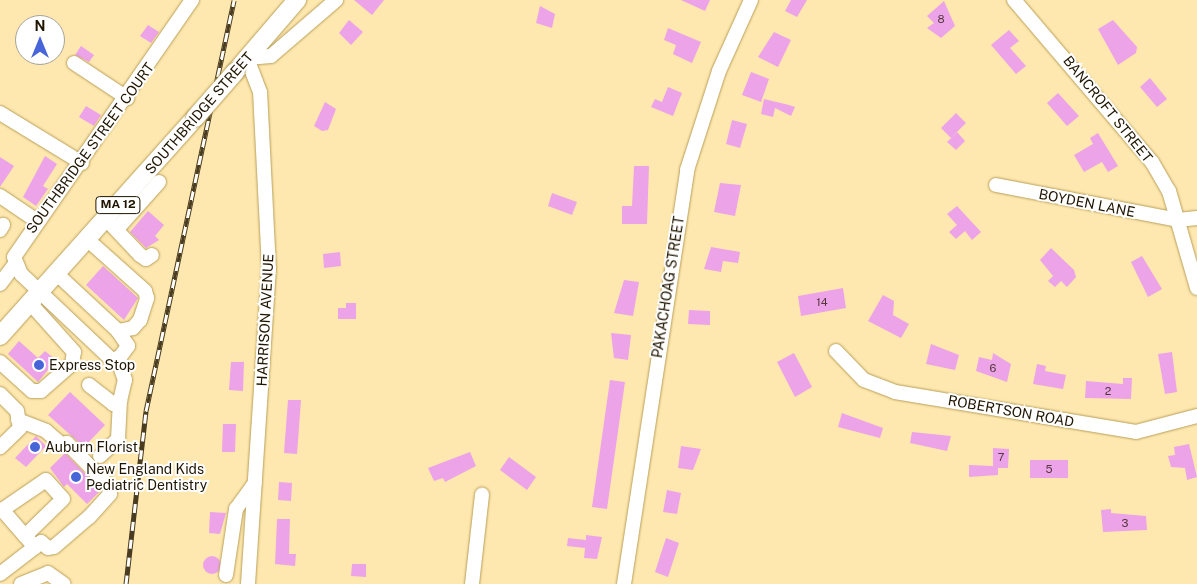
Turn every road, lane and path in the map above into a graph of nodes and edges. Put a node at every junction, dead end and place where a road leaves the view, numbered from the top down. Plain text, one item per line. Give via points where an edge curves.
1 (192, 0) edge
2 (297, 0) edge
3 (336, 0) edge
4 (751, 0) edge
5 (1014, 0) edge
6 (74, 63) dead end
7 (242, 64) junction
8 (127, 98) junction
9 (0, 113) edge
10 (82, 163) junction
11 (159, 182) dead end
12 (996, 185) dead end
13 (0, 196) edge
14 (1197, 218) edge
15 (1178, 220) junction
16 (37, 221) junction
17 (111, 224) junction
18 (88, 240) junction
19 (152, 255) dead end
20 (15, 264) junction
21 (58, 274) junction
22 (0, 284) edge
23 (1197, 288) edge
24 (37, 298) junction
25 (118, 331) junction
26 (0, 336) edge
27 (836, 351) dead end
28 (117, 358) junction
29 (0, 362) edge
30 (89, 385) dead end
31 (0, 394) edge
32 (120, 401) junction
33 (1197, 416) edge
34 (18, 420) junction
35 (0, 447) edge
36 (100, 456) dead end
37 (255, 483) junction
38 (482, 495) dead end
39 (1, 508) edge
40 (25, 536) junction
41 (35, 547) junction
42 (0, 574) edge
43 (226, 575) dead end
44 (21, 584) edge
45 (40, 584) edge
46 (54, 584) edge
47 (64, 584) edge
48 (248, 584) edge
49 (472, 584) edge
50 (624, 584) edge

1 - 8 street, SOUTHBRIDGE STREET COURT
2 - 7 main road, SOUTHBRIDGE STREET / MA 12
3 - 7 street via 271,56
4 - 50 street, PAKACHOAG STREET via 719,71 687,170
5 - 15 street, BANCROFT STREET via 1140,144 1163,178
6 - 8 street
7 - 17 main road, SOUTHBRIDGE STREET / MA 12, bridge
7 - 37 street, HARRISON AVENUE via 260,92 269,253
8 - 10 street, SOUTHBRIDGE STREET COURT
9 - 10 street
10 - 16 street, SOUTHBRIDGE STREET COURT
11 - 17 street
12 - 15 street, BOYDEN LANE
13 - 16 street
14 - 15 street, BOYDEN LANE
15 - 23 street, BANCROFT STREET
16 - 20 street, SOUTHBRIDGE STREET COURT via 19,246
17 - 18 main road, SOUTHBRIDGE STREET / MA 12
17 - 19 street via 140,255 146,259
18 - 21 main road, SOUTHBRIDGE STREET / MA 12
18 - 25 street via 133,278 147,298 140,320 133,328
20 - 22 street, SOUTHBRIDGE STREET COURT
20 - 24 street
21 - 24 main road, SOUTHBRIDGE STREET / MA 12
21 - 25 street
24 - 26 main road, SOUTHBRIDGE STREET / MA 12
24 - 28 street via 97,350
24 - 29 street via 74,352 72,364 42,391 32,391
25 - 28 street via 128,346
27 - 33 street, ROBERTSON ROAD via 864,380 895,392 1136,432
28 - 32 street via 125,380
30 - 32 street via 113,404
31 - 34 street via 17,412
32 - 36 street via 118,439
34 - 35 street via 20,428
34 - 41 street via 46,431 61,444 67,443 109,486 110,494 89,517 54,546 48,548 41,542
37 - 43 street via 236,509
37 - 48 street, HARRISON AVENUE
38 - 49 street
39 - 40 street
39 - 40 street via 42,480 63,496
40 - 41 street
41 - 42 street
44 - 47 street via 48,573
45 - 46 street

